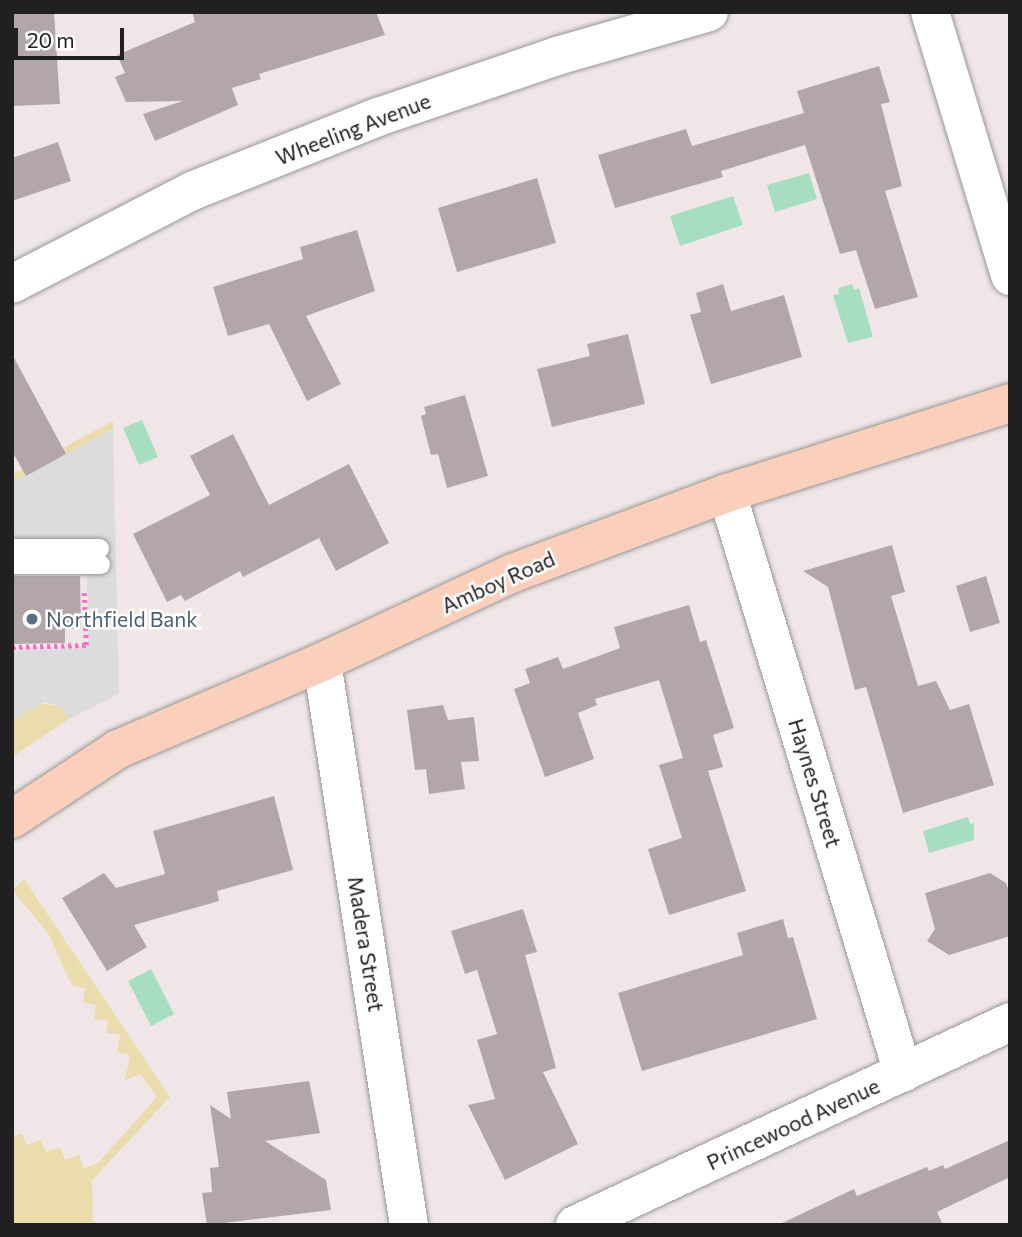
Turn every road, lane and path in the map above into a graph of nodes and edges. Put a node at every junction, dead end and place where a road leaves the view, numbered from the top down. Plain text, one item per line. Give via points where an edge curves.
1 (709, 12) edge
2 (930, 12) edge
3 (1010, 276) edge
4 (12, 284) edge
5 (1010, 403) edge
6 (727, 493) junction
7 (12, 548) edge
8 (12, 564) edge
9 (84, 587) dead end
10 (12, 647) edge
11 (322, 662) junction
12 (12, 819) edge
13 (1010, 1022) edge
14 (903, 1073) junction
15 (409, 1225) edge
16 (575, 1225) edge

1 - 4 street, Wheeling Avenue via 557,56 378,117 192,191
2 - 3 street
5 - 6 main road, Amboy Road
6 - 11 main road, Amboy Road via 513,573
6 - 14 street, Haynes Street
7 - 8 lane via 99,556
9 - 10 path via 86,645
11 - 12 main road, Amboy Road via 118,749
11 - 15 street, Madera Street
13 - 14 street, Princewood Avenue
14 - 16 street, Princewood Avenue

